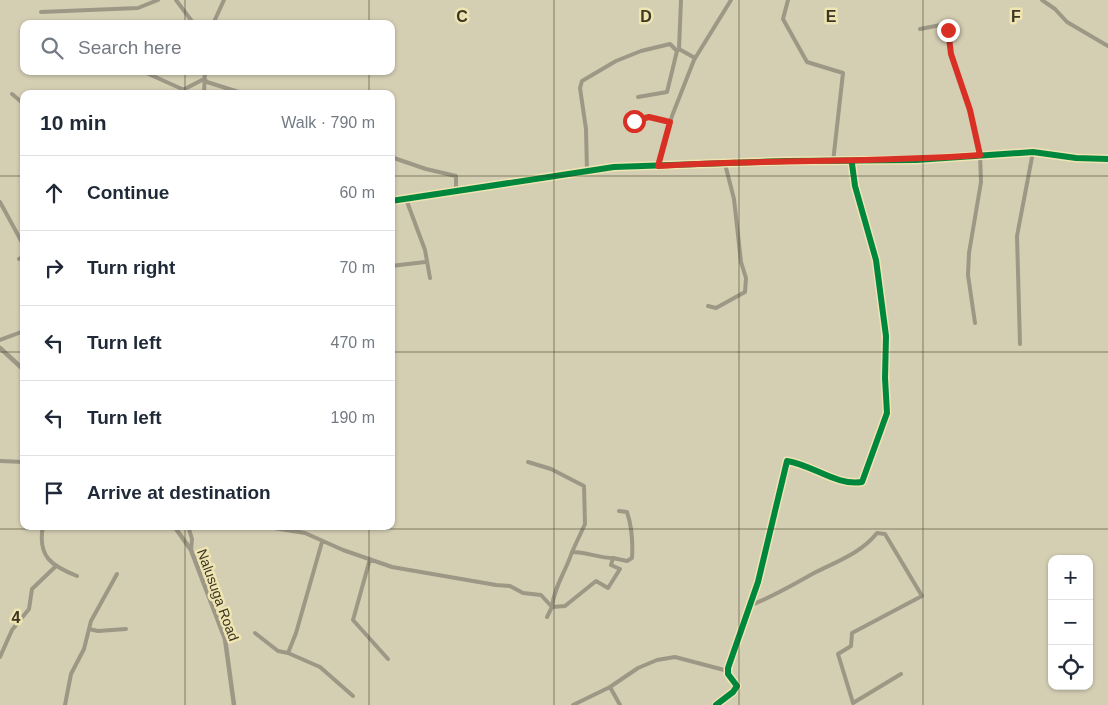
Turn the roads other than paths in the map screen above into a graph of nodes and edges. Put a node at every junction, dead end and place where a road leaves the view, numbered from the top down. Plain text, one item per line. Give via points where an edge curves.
1 (158, 0) edge
2 (176, 0) edge
3 (224, 0) edge
4 (681, 0) edge
5 (731, 0) edge
6 (788, 0) edge
7 (1042, 0) edge
8 (41, 12) dead end
9 (191, 20) edge
10 (215, 20) edge
11 (920, 29) dead end
12 (1108, 46) edge
13 (678, 50) junction
14 (695, 58) junction
15 (151, 75) edge
16 (204, 75) edge
17 (204, 79) junction
18 (182, 89) joint
19 (204, 90) edge
20 (232, 90) edge
21 (12, 94) dead end
22 (638, 96) dead end
23 (20, 101) edge
24 (634, 121) dead end
25 (670, 122) junction
26 (1033, 152) junction
27 (980, 155) junction
28 (395, 158) edge
29 (1108, 158) edge
30 (834, 162) junction
31 (724, 164) junction
32 (852, 164) dead end
33 (658, 166) junction
34 (587, 171) junction
35 (456, 191) junction
36 (406, 199) junction
37 (395, 200) edge
38 (0, 202) edge
39 (20, 239) edge
40 (425, 262) junction
41 (395, 266) edge
42 (430, 278) dead end
43 (708, 306) dead end
44 (975, 322) dead end
45 (20, 332) edge
46 (0, 340) edge
47 (1020, 344) dead end
48 (0, 348) edge
49 (20, 366) edge
50 (0, 461) edge
51 (20, 462) edge
52 (528, 462) dead end
53 (619, 511) dead end
54 (42, 530) edge
55 (177, 530) edge
56 (189, 530) edge
57 (295, 530) edge
58 (322, 542) junction
59 (191, 550) junction
60 (572, 552) junction
61 (613, 558) junction
62 (370, 559) junction
63 (55, 567) junction
64 (117, 574) dead end
65 (77, 576) dead end
66 (751, 604) junction
67 (552, 607) junction
68 (547, 616) dead end
69 (89, 629) junction
70 (126, 629) dead end
71 (255, 633) dead end
72 (288, 653) junction
73 (0, 657) edge
74 (388, 659) dead end
75 (728, 671) junction
76 (900, 674) dead end
77 (610, 687) junction
78 (353, 696) dead end
79 (65, 705) edge
80 (234, 705) edge
81 (573, 705) edge
82 (620, 705) edge
83 (716, 705) edge

1 - 8 street via 138,8
2 - 9 street
3 - 10 street
4 - 13 street
5 - 14 street
6 - 30 street via 783,18 807,62 843,73
7 - 12 street via 1067,22
11 - 27 street via 946,24 951,54 970,110
13 - 14 street
13 - 22 street via 667,92
13 - 34 street via 670,44 641,51 582,81
14 - 25 street
15 - 18 street
16 - 17 street
17 - 18 street
17 - 19 street
17 - 20 street
21 - 23 street
24 - 25 street via 649,117
25 - 33 street
26 - 27 street
26 - 29 street via 1076,158
26 - 47 street via 1017,236
27 - 30 street
27 - 44 street via 981,182 968,275
28 - 35 street via 456,176
30 - 31 street
31 - 33 street
31 - 43 street via 734,199 746,278 745,292 716,308
32 - 66 street via 883,299 887,414 862,482 849,484 788,461
33 - 34 street
34 - 35 street
35 - 36 street
36 - 37 street
36 - 40 street via 425,250
38 - 39 street
40 - 41 street
40 - 42 street
45 - 46 street
48 - 49 street
50 - 51 street
52 - 60 street via 551,468 584,486 585,524
53 - 61 street via 627,512 632,558 627,561
54 - 63 street via 42,546
55 - 59 street, Nalusuga Road
56 - 59 street
57 - 58 street
58 - 62 street
58 - 72 street
59 - 80 street, Nalusuga Road via 225,639
60 - 61 street
60 - 67 street via 554,593
61 - 67 street via 611,565 620,569 608,588 596,580 565,606
62 - 67 street via 392,567 510,586 523,593 540,595
62 - 74 street via 354,620
63 - 65 street
63 - 73 street via 32,589 29,609 12,630
64 - 69 street
66 - 75 street
66 - 76 street via 783,592 852,554 868,544 877,533 885,534 922,596 852,633 851,646 838,654 853,703
67 - 68 street
69 - 70 street
69 - 79 street via 71,674
71 - 72 street via 278,651
72 - 78 street via 320,667
75 - 77 street via 675,657 638,668
75 - 83 street via 737,684 736,690
77 - 81 street
77 - 82 street

